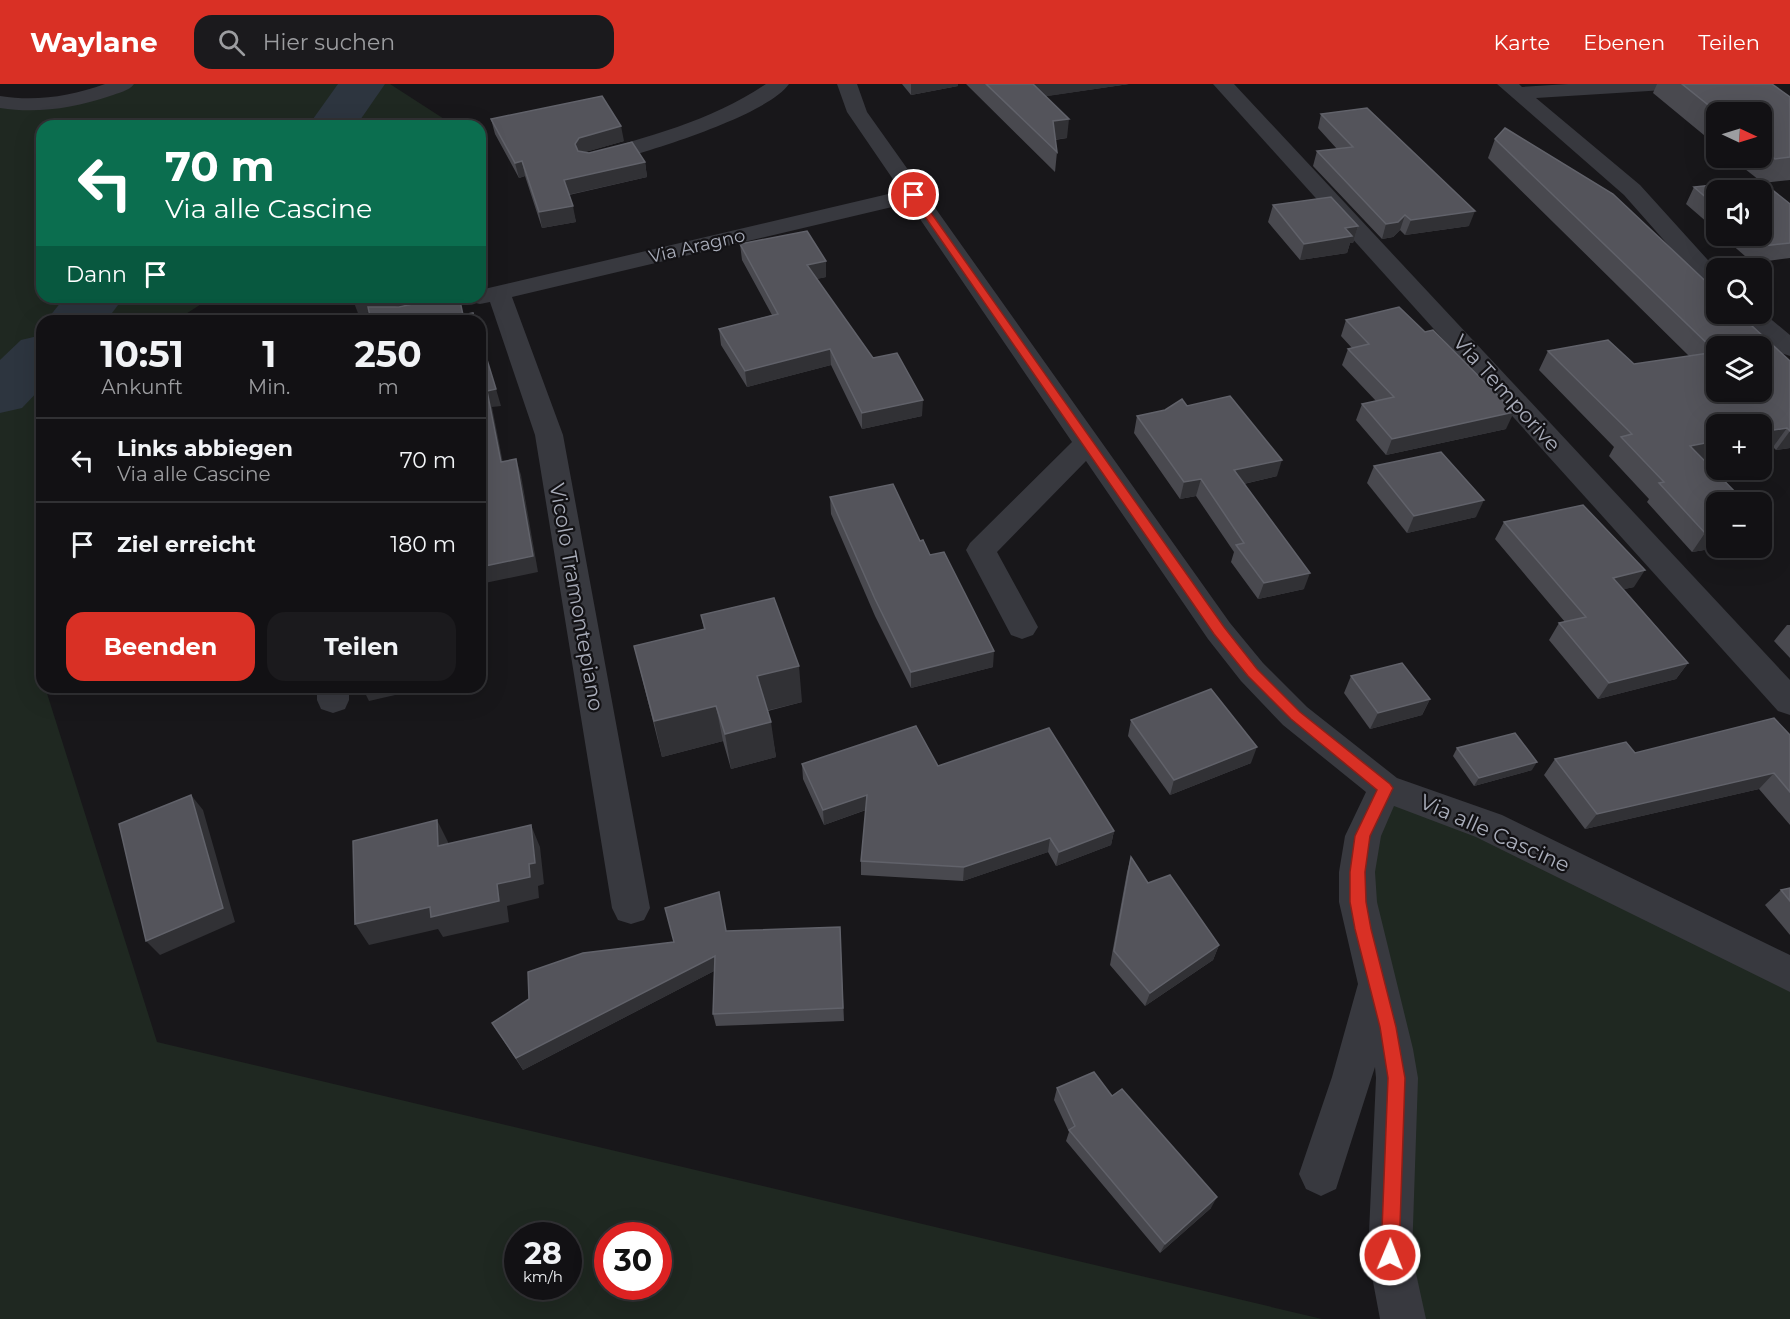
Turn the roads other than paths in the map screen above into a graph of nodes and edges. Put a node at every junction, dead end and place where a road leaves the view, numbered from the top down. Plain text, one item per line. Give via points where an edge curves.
1 (124, 84) edge
2 (779, 84) edge
3 (847, 84) edge
4 (1223, 84) edge
5 (1665, 84) edge
6 (1513, 88) edge
7 (0, 102) edge
8 (591, 160) edge
9 (914, 195) junction
10 (1706, 273) edge
11 (486, 295) edge
12 (482, 303) edge
13 (1762, 324) edge
14 (1790, 348) edge
15 (1087, 443) junction
16 (1022, 627) dead end
17 (1790, 702) edge
18 (1385, 788) junction
19 (631, 908) dead end
20 (1790, 974) edge
21 (1378, 983) junction
22 (1321, 1174) dead end
23 (1403, 1319) edge

1 - 7 street via 57,104
2 - 8 street via 737,110 678,134
3 - 9 street, Via alle Cascine via 857,112
4 - 17 street, Via Temporive
5 - 6 street
6 - 10 street via 1632,190
9 - 11 street, Via Aragno
9 - 15 street, Via alle Cascine
12 - 19 street, Vicolo Tramontepiano via 549,435
13 - 14 street
15 - 16 street via 981,550
15 - 18 street, Via alle Cascine via 1252,672 1295,716
18 - 20 street, Via alle Cascine via 1489,826
18 - 21 street via 1363,836 1357,872 1358,902
21 - 22 street
21 - 23 street via 1397,1078 1390,1255

